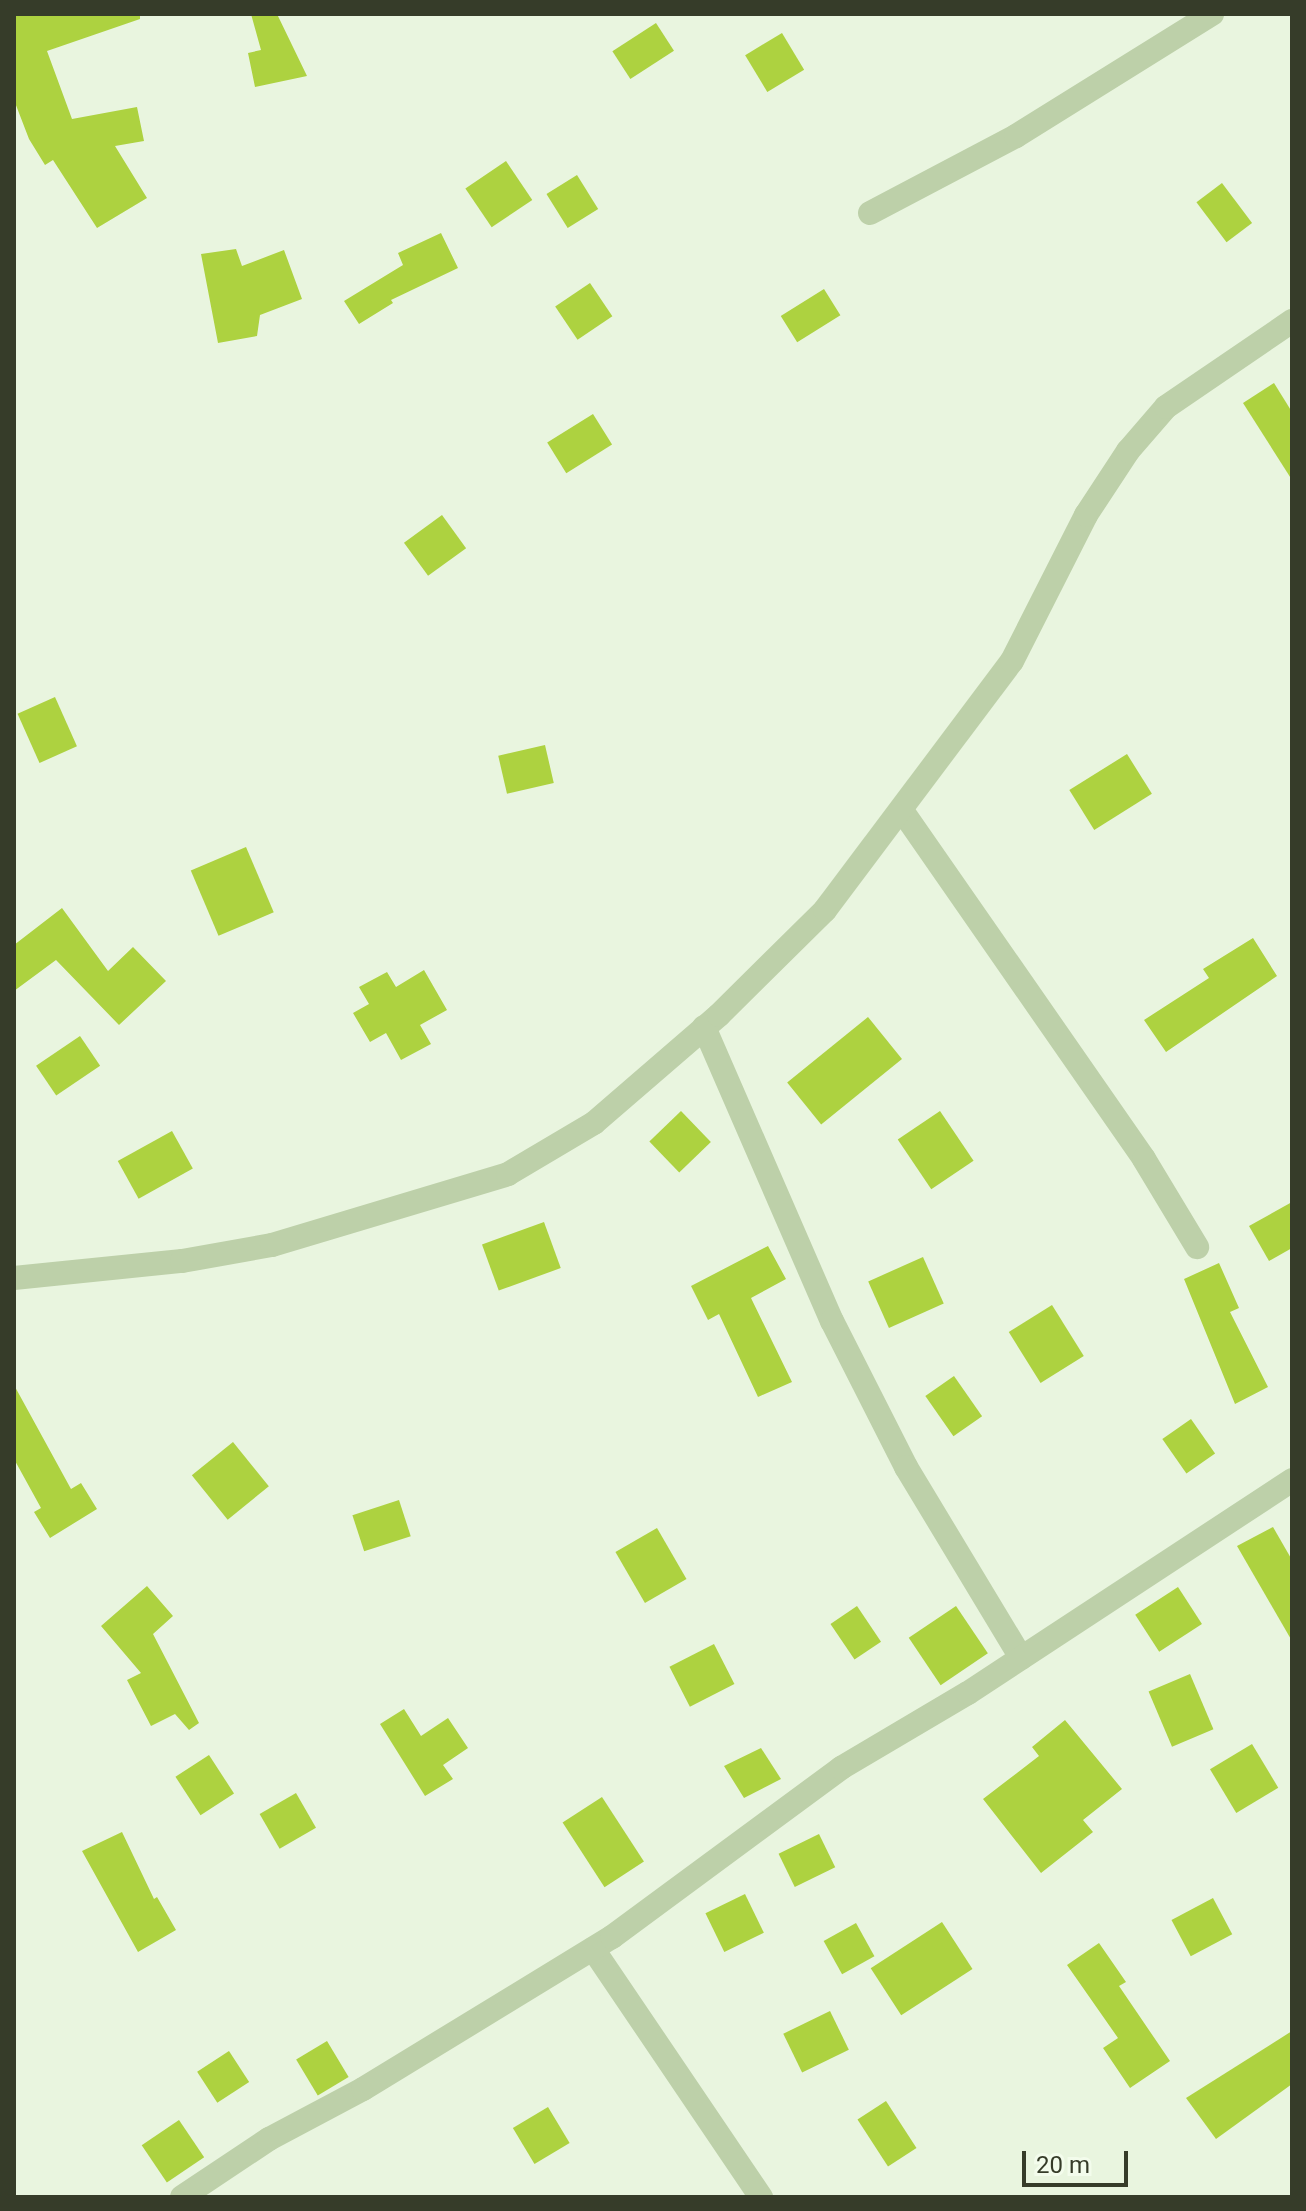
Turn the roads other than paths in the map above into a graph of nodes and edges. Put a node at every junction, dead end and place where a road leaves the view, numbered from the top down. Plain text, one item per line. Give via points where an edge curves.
1 (1212, 14) edge
2 (870, 213) dead end
3 (1292, 321) edge
4 (903, 812) junction
5 (704, 1027) junction
6 (1197, 1247) dead end
7 (14, 1278) edge
8 (1292, 1480) edge
9 (1021, 1658) junction
10 (593, 1949) junction
11 (182, 2197) edge
12 (761, 2197) edge

1 - 2 street via 1016,136
3 - 4 street via 1166,407 1128,451 1086,515 1012,661
4 - 5 street via 825,910
4 - 6 street via 1144,1159
5 - 7 street via 594,1123 508,1174 272,1245 182,1261
5 - 9 street via 839,1335 906,1467
8 - 9 street
9 - 10 street via 841,1768
10 - 11 street via 363,2089 269,2139
10 - 12 street

